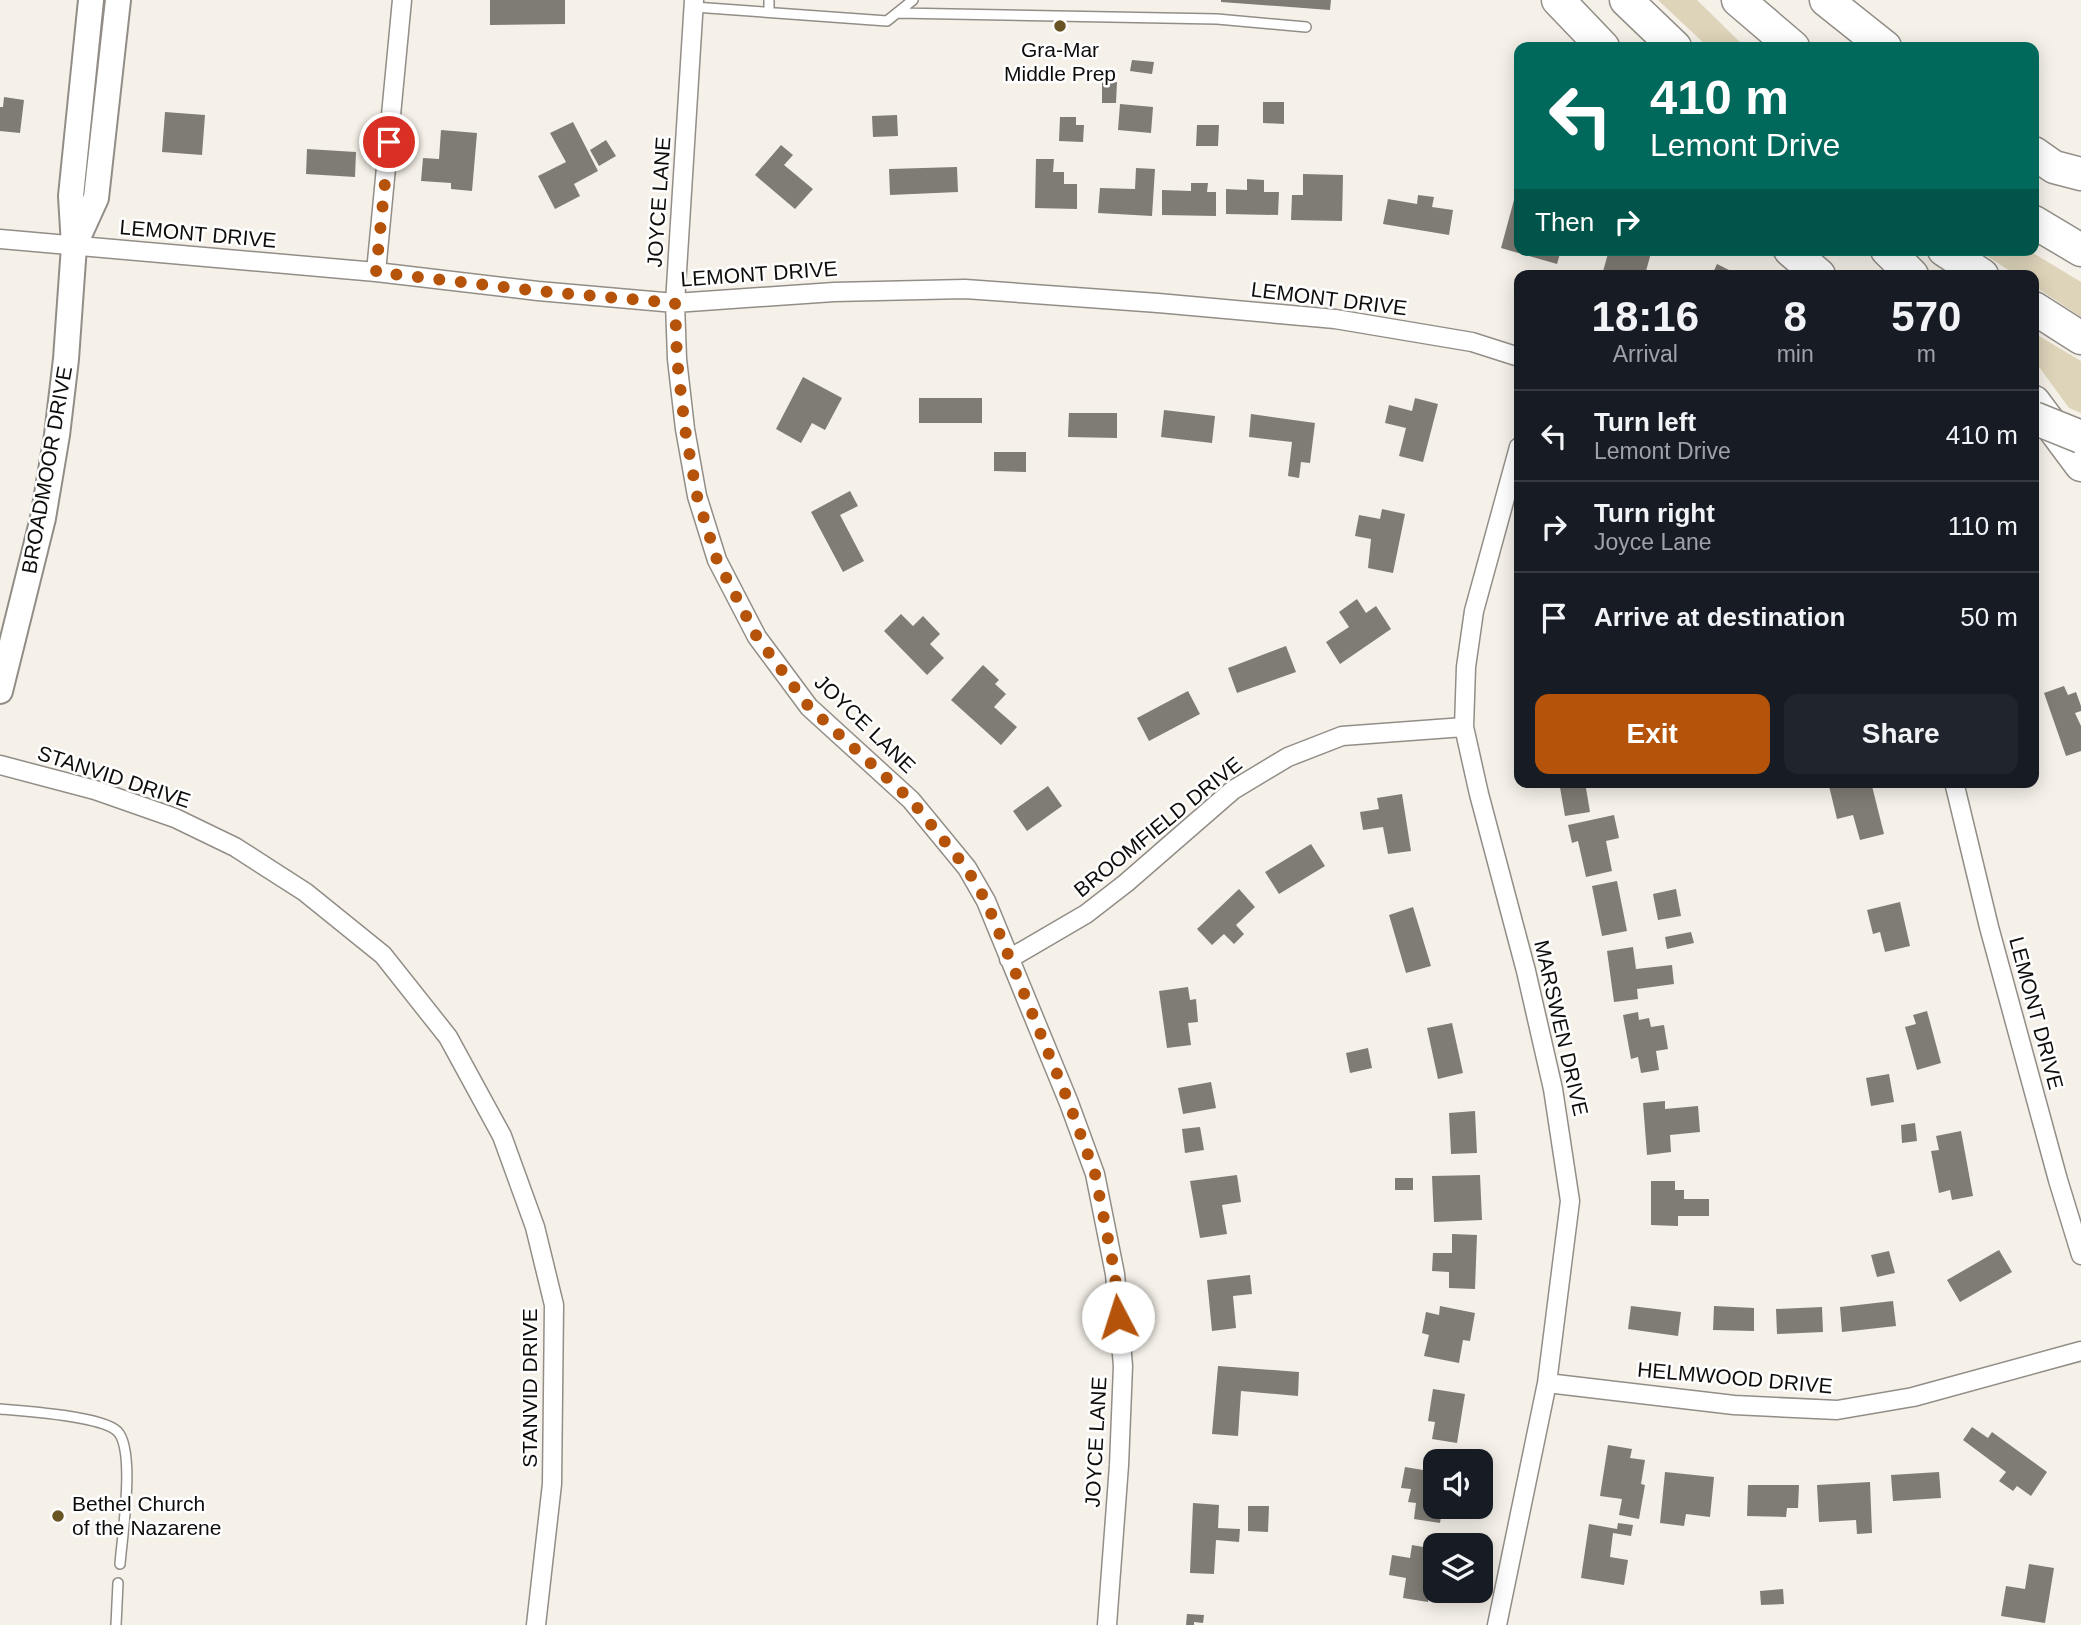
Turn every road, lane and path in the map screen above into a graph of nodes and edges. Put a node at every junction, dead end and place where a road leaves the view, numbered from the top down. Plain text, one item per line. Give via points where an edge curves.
1 (91, 0) edge
2 (118, 0) edge
3 (402, 0) edge
4 (769, 0) edge
5 (913, 0) edge
6 (1558, 0) edge
7 (1626, 0) edge
8 (1738, 0) edge
9 (1826, 0) edge
10 (694, 4) edge
11 (769, 12) junction
12 (898, 13) junction
13 (1306, 27) dead end
14 (1598, 42) edge
15 (1670, 42) edge
16 (1787, 42) edge
17 (1879, 42) edge
18 (2039, 156) edge
19 (2081, 174) edge
20 (2039, 207) edge
21 (2039, 225) edge
22 (2081, 225) edge
23 (0, 239) edge
24 (74, 246) junction
25 (2081, 250) edge
26 (1797, 256) edge
27 (1893, 256) edge
28 (1953, 256) edge
29 (1813, 270) edge
30 (1907, 270) edge
31 (1974, 270) edge
32 (376, 272) junction
33 (675, 303) junction
34 (2039, 311) edge
35 (2081, 338) edge
36 (1514, 355) edge
37 (2039, 409) edge
38 (2039, 420) edge
39 (2081, 437) edge
40 (1514, 465) edge
41 (2081, 465) edge
42 (0, 691) edge
43 (1464, 727) junction
44 (0, 765) edge
45 (1955, 788) edge
46 (1009, 959) junction
47 (2081, 1255) edge
48 (2081, 1351) edge
49 (1547, 1383) junction
50 (0, 1409) edge
51 (120, 1564) dead end
52 (118, 1583) dead end
53 (116, 1625) edge
54 (536, 1625) edge
55 (1108, 1625) edge
56 (1497, 1625) edge

1 - 24 main road, BROADMOOR DRIVE via 71,197
2 - 24 main road, BROADMOOR DRIVE via 96,198
3 - 32 street
4 - 11 lane
5 - 12 lane
6 - 14 highway
7 - 15 highway
8 - 16 highway
9 - 17 highway
10 - 11 lane
10 - 33 street, JOYCE LANE
11 - 12 lane via 887,21
12 - 13 lane via 1217,19
18 - 19 highway via 2054,167
20 - 22 highway
21 - 25 highway
23 - 24 street, LEMONT DRIVE
24 - 32 street, LEMONT DRIVE
24 - 42 main road, BROADMOOR DRIVE via 57,435 43,518
26 - 29 highway
27 - 30 highway
28 - 31 highway
32 - 33 street, LEMONT DRIVE
33 - 36 street, LEMONT DRIVE via 965,289 1335,319 1472,342
33 - 46 street, JOYCE LANE via 687,442 697,496 723,572 757,637 809,707 911,800 967,869 986,901
34 - 35 highway
37 - 41 highway
38 - 39 highway, bridge
40 - 43 street, MARSWEN DRIVE via 1474,611
43 - 46 street, BROOMFIELD DRIVE via 1342,736 1288,757 1233,790 1086,914
43 - 49 street, MARSWEN DRIVE via 1526,971 1564,1146 1570,1201
44 - 54 street, STANVID DRIVE via 95,790 175,818 235,847 305,892 383,955 448,1037 502,1136 535,1227 554,1305 552,1484
45 - 47 street, LEMONT DRIVE via 1989,927
46 - 55 street, JOYCE LANE via 1095,1174 1115,1274 1123,1366
48 - 49 street, HELMWOOD DRIVE via 1913,1397 1837,1410 1734,1405
49 - 56 street, MARSWEN DRIVE
50 - 51 lane via 101,1422 118,1432 126,1448 127,1494
52 - 53 lane

